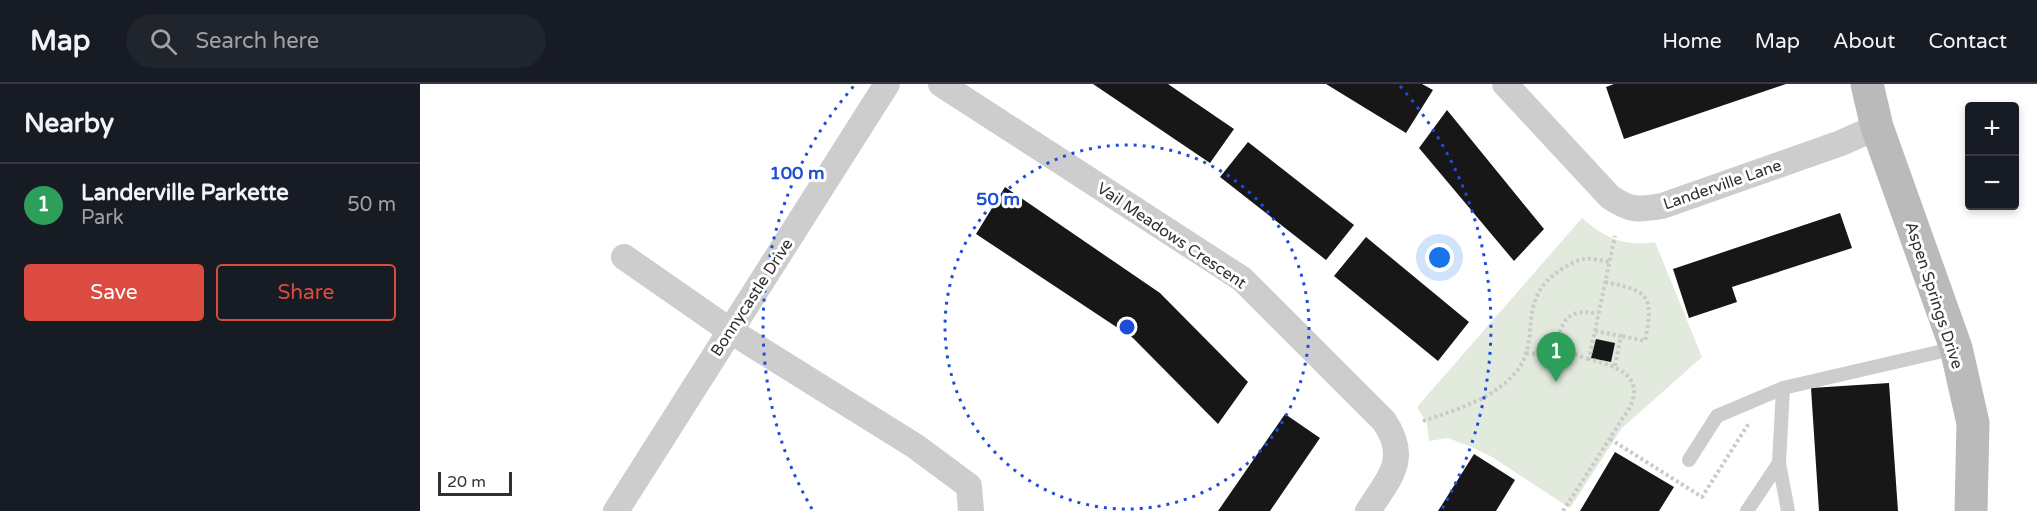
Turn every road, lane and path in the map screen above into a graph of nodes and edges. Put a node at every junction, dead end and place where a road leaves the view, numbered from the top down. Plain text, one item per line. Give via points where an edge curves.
1 (887, 84) edge
2 (941, 84) edge
3 (1505, 84) edge
4 (1867, 84) edge
5 (1878, 127) junction
6 (1615, 236) dead end
7 (624, 257) dead end
8 (1609, 262) junction
9 (1605, 282) junction
10 (1598, 314) junction
11 (729, 330) junction
12 (1595, 331) junction
13 (1622, 336) junction
14 (1956, 348) junction
15 (1570, 352) junction
16 (1526, 353) junction
17 (1589, 359) junction
18 (1615, 366) junction
19 (1783, 388) junction
20 (1423, 421) dead end
21 (1689, 460) dead end
22 (1779, 463) junction
23 (616, 511) edge
24 (971, 511) edge
25 (1368, 511) edge
26 (1563, 511) edge
27 (1747, 511) edge
28 (1788, 511) edge
29 (1971, 511) edge

1 - 11 street, Bonnycastle Drive
2 - 25 street, Vail Meadows Crescent via 1242,279 1384,421 1393,435 1397,448 1395,466
3 - 5 street, Landerville Lane via 1610,198 1626,208 1642,210
4 - 5 street, Aspen Springs Drive
5 - 14 street, Aspen Springs Drive
6 - 8 path
7 - 11 street
8 - 9 path
8 - 16 path via 1582,259 1548,279 1533,304
9 - 10 path
9 - 13 path via 1636,290 1649,307 1645,341
10 - 12 path
10 - 15 path via 1584,311 1566,319 1560,332
11 - 23 street, Bonnycastle Drive
11 - 24 street via 915,446 969,486
12 - 13 path
12 - 17 path
13 - 18 path
14 - 19 lane
14 - 29 street, Aspen Springs Drive via 1973,423
15 - 16 path
15 - 17 path
16 - 20 path via 1516,372 1488,395
17 - 18 path
18 - 26 path via 1634,386 1635,396
19 - 21 lane via 1717,416
19 - 22 lane
22 - 27 lane
22 - 28 lane

